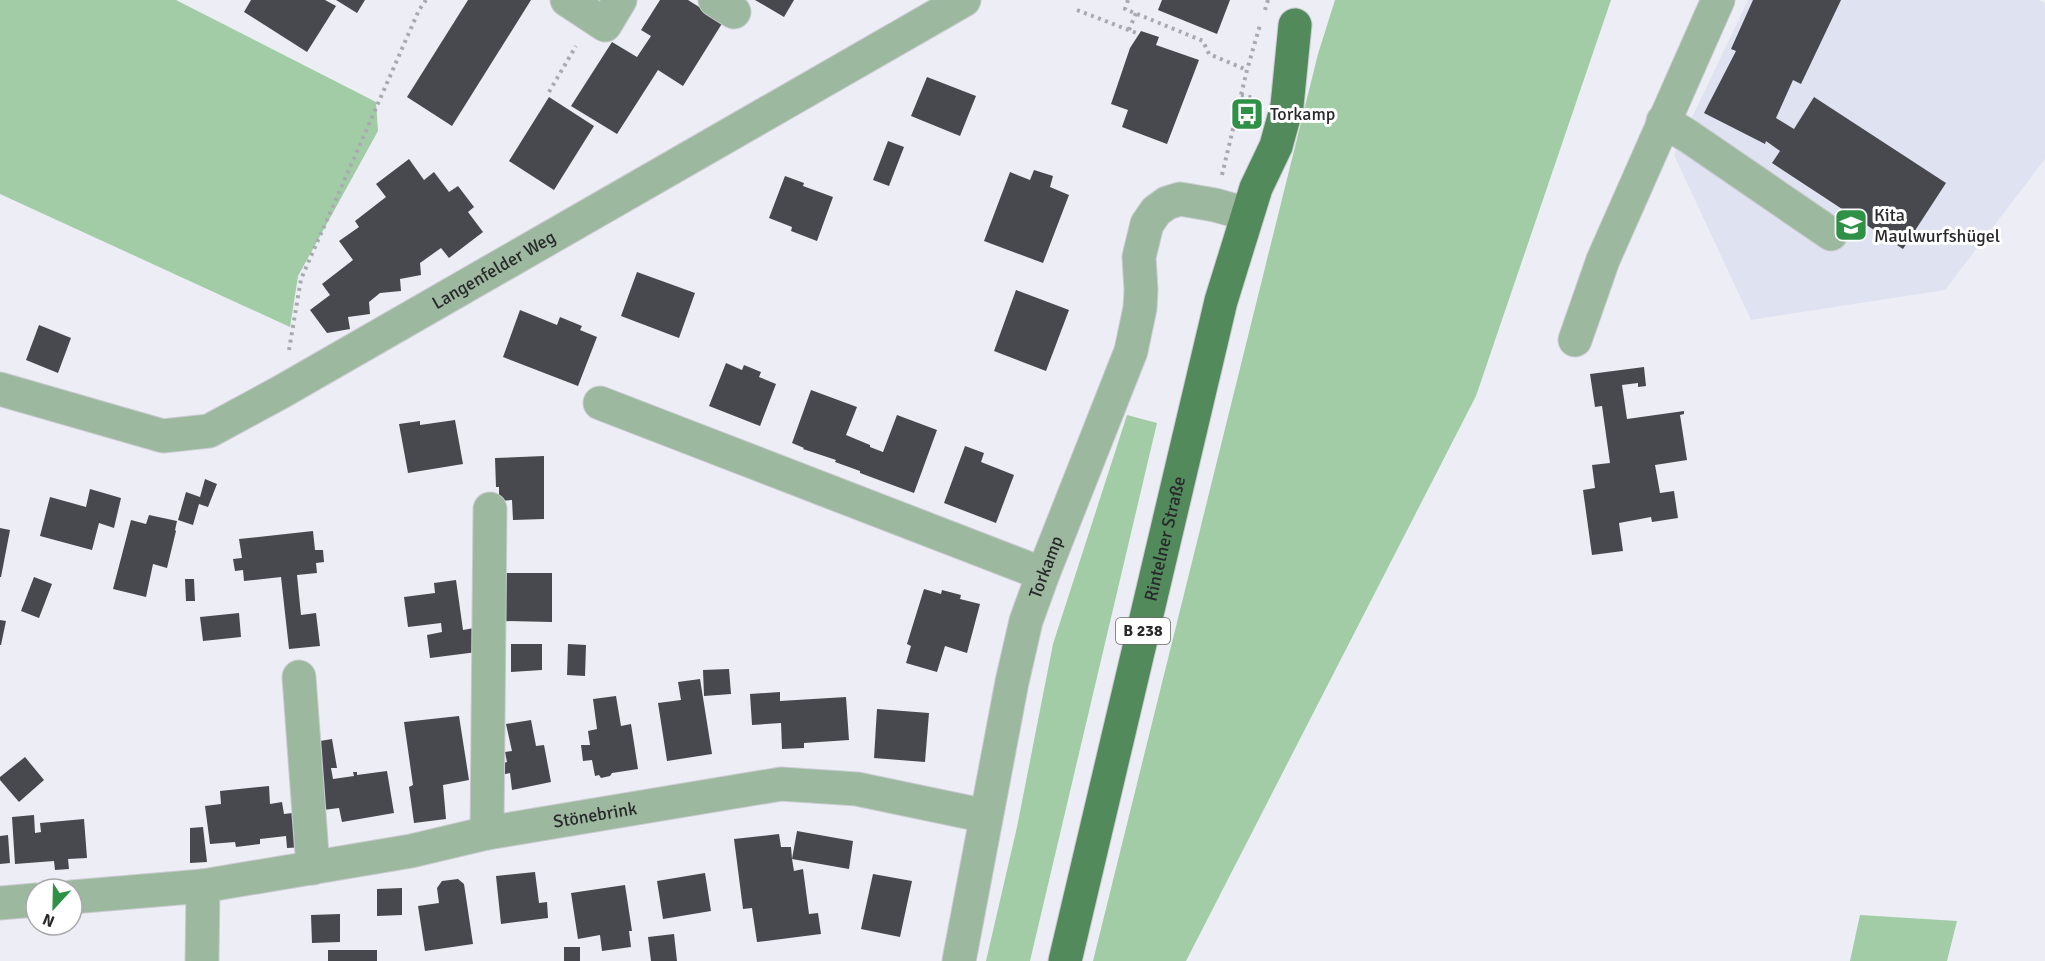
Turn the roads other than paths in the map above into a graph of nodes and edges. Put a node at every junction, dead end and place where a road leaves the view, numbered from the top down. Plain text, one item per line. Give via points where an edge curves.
1 (567, 0) edge
2 (620, 0) edge
3 (964, 0) edge
4 (1718, 0) edge
5 (1299, 13) edge
6 (1663, 121) junction
7 (1251, 201) junction
8 (1831, 234) dead end
9 (1575, 339) dead end
10 (0, 389) edge
11 (619, 401) dead end
12 (490, 509) dead end
13 (1043, 574) junction
14 (298, 676) dead end
15 (986, 816) junction
16 (487, 833) junction
17 (313, 868) junction
18 (202, 886) junction
19 (84, 896) edge
20 (24, 901) edge
21 (0, 903) edge
22 (202, 961) edge
23 (959, 961) edge
24 (1065, 961) edge

1 - 2 street via 605,25
3 - 10 street, Langenfelder Weg via 209,431 163,436
4 - 6 street
5 - 7 main road, Rintelner Straße / B 238 via 1287,106 1276,146
6 - 8 street
6 - 9 street via 1603,260
7 - 13 street, Torkamp via 1215,205 1180,199 1167,202 1146,224 1139,257 1140,308 1131,351
7 - 24 main road, Rintelner Straße / B 238 via 1221,301
11 - 13 street
12 - 16 street
13 - 15 street, Torkamp via 1024,632
14 - 17 street
15 - 16 street, Stönebrink via 857,789 781,784
15 - 23 street, Torkamp
16 - 17 street, Stönebrink
17 - 18 street, Stönebrink
18 - 19 street, Stönebrink
18 - 22 street
20 - 21 street

